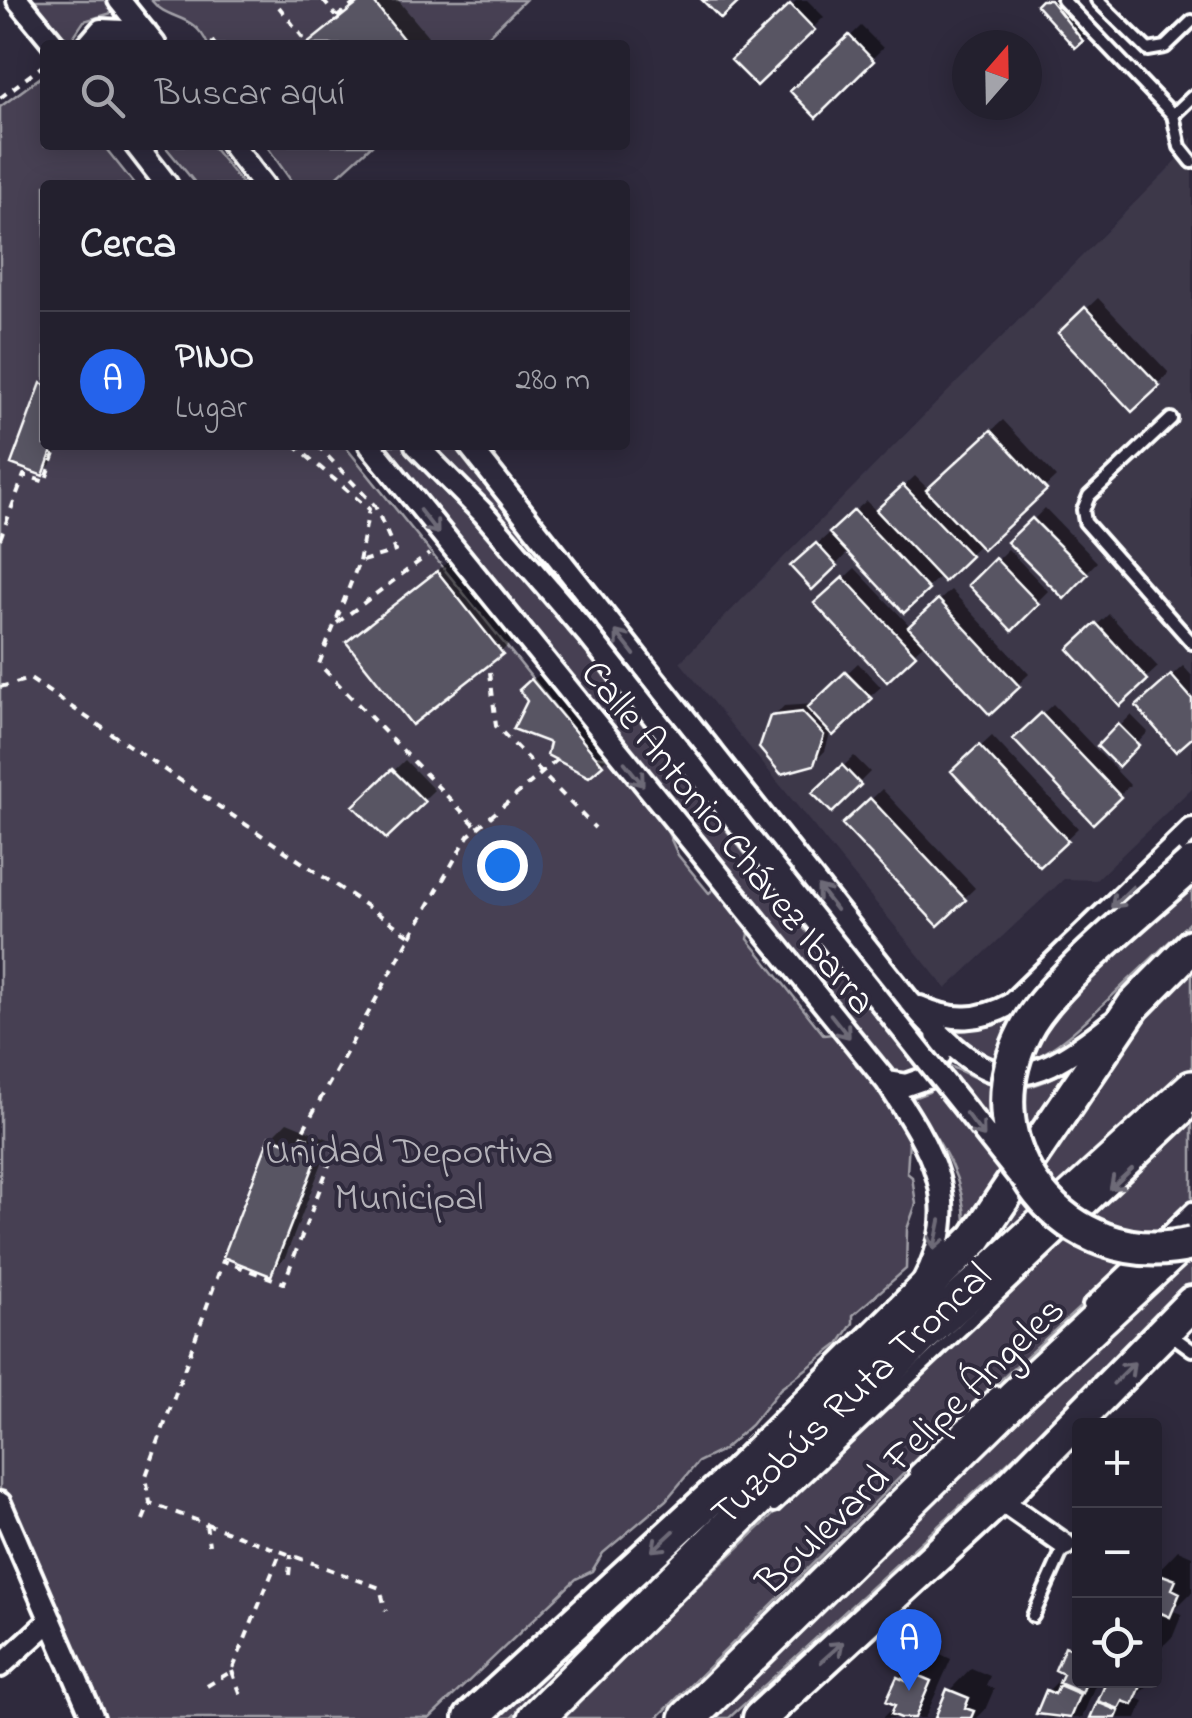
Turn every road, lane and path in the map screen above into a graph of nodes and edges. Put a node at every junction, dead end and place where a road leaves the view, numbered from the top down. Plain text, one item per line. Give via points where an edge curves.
1 (18, 0) edge
2 (119, 0) edge
3 (323, 0) edge
4 (359, 0) edge
5 (1063, 0) edge
6 (1097, 0) edge
7 (280, 7) dead end
8 (1192, 21) edge
9 (150, 39) edge
10 (50, 40) edge
11 (92, 40) edge
12 (305, 40) edge
13 (40, 68) edge
14 (1192, 97) edge
15 (0, 98) edge
16 (1173, 115) junction
17 (140, 150) edge
18 (236, 150) edge
19 (1192, 162) edge
20 (163, 180) edge
21 (259, 180) edge
22 (1171, 420) dead end
23 (56, 450) edge
24 (300, 450) edge
25 (321, 450) edge
26 (374, 450) edge
27 (421, 450) edge
28 (473, 450) edge
29 (0, 539) edge
30 (445, 542) junction
31 (358, 562) junction
32 (335, 624) junction
33 (1192, 644) edge
34 (490, 672) dead end
35 (0, 687) edge
36 (557, 760) dead end
37 (540, 774) junction
38 (477, 827) junction
39 (595, 828) dead end
40 (1192, 829) edge
41 (1192, 864) edge
42 (411, 936) junction
43 (1192, 946) edge
44 (910, 1002) junction
45 (1133, 1006) junction
46 (938, 1032) junction
47 (887, 1082) junction
48 (1192, 1089) edge
49 (1192, 1112) edge
50 (1037, 1196) junction
51 (1192, 1208) edge
52 (1192, 1233) edge
53 (1192, 1244) edge
54 (912, 1303) junction
55 (1192, 1303) edge
56 (1076, 1317) dead end
57 (1179, 1340) edge
58 (1003, 1385) dead end
59 (828, 1427) junction
60 (736, 1474) junction
61 (904, 1482) dead end
62 (1006, 1492) junction
63 (0, 1502) edge
64 (150, 1503) junction
65 (763, 1516) dead end
66 (143, 1520) dead end
67 (206, 1524) junction
68 (210, 1545) dead end
69 (1065, 1545) joint
70 (281, 1551) junction
71 (291, 1555) junction
72 (289, 1574) dead end
73 (664, 1610) dead end
74 (386, 1611) dead end
75 (1033, 1616) dead end
76 (51, 1620) junction
77 (0, 1666) edge
78 (232, 1671) junction
79 (207, 1686) dead end
80 (243, 1700) dead end
81 (93, 1718) edge
82 (471, 1718) edge
83 (536, 1718) edge
84 (551, 1718) edge
85 (688, 1718) edge
86 (760, 1718) edge

1 - 10 street
2 - 9 street
3 - 4 path via 338,18
5 - 16 lane
6 - 8 lane via 1148,50 1165,47
7 - 12 path
9 - 11 street via 100,30
13 - 15 path
14 - 16 lane
16 - 19 lane via 1180,147
17 - 20 street
18 - 21 street
22 - 33 lane via 1082,510 1085,522
23 - 29 path via 44,482 24,474
24 - 31 path via 369,509
25 - 31 path via 375,506 395,551
26 -> 30 street, Calle Antonio Chávez Ibarra
27 -> 50 street, bridge via 590,637
44 -> 28 street, Calle Antonio Chávez Ibarra
30 - 32 path
30 -> 47 street, Calle Antonio Chávez Ibarra
31 - 32 path
32 - 38 path via 319,664
34 - 37 path via 496,726
35 - 42 path via 30,679
36 - 37 path
37 - 38 path
37 - 39 path
38 - 42 path
40 -> 44 street via 1011,1004 960,1019
41 - 50 main road, bridge via 1055,992 1025,1030 1011,1072 1010,1114
42 - 64 path via 300,1136 334,1150 284,1283 223,1261 146,1476
43 - 45 main road
44 - 46 street, Calle Antonio Chávez Ibarra
45 - 46 street, Calle Antonio Chávez Ibarra via 1080,1049 1029,1074 968,1062
45 - 54 main road via 976,1238
46 - 47 street via 940,1055 928,1078
47 -> 54 street, Calle Antonio Chávez Ibarra via 932,1152 942,1200 928,1273
48 - 59 highway, Boulevard Felipe Ángeles
49 -> 65 lane, Tuzobús Ruta Troncal
50 - 53 main road, bridge via 1101,1240 1150,1250
51 - 56 lane
52 - 85 highway, Boulevard Felipe Ángeles
54 - 60 main road
55 - 57 main road
62 -> 57 main road
58 - 61 lane
59 - 60 main road, Boulevard Felipe Ángeles
59 - 83 highway, Boulevard Felipe Ángeles
60 -> 82 main road, Boulevard Felipe Ángeles
62 - 69 street via 1002,1501
86 -> 62 main road
63 - 76 street
64 - 66 path
64 - 67 path
67 - 68 path
67 - 70 path
69 - 75 lane
70 - 71 path
70 - 78 path
71 - 72 path
71 - 74 path via 380,1588
73 - 84 lane
76 - 77 street
76 - 81 street
78 - 79 path
78 - 80 path

